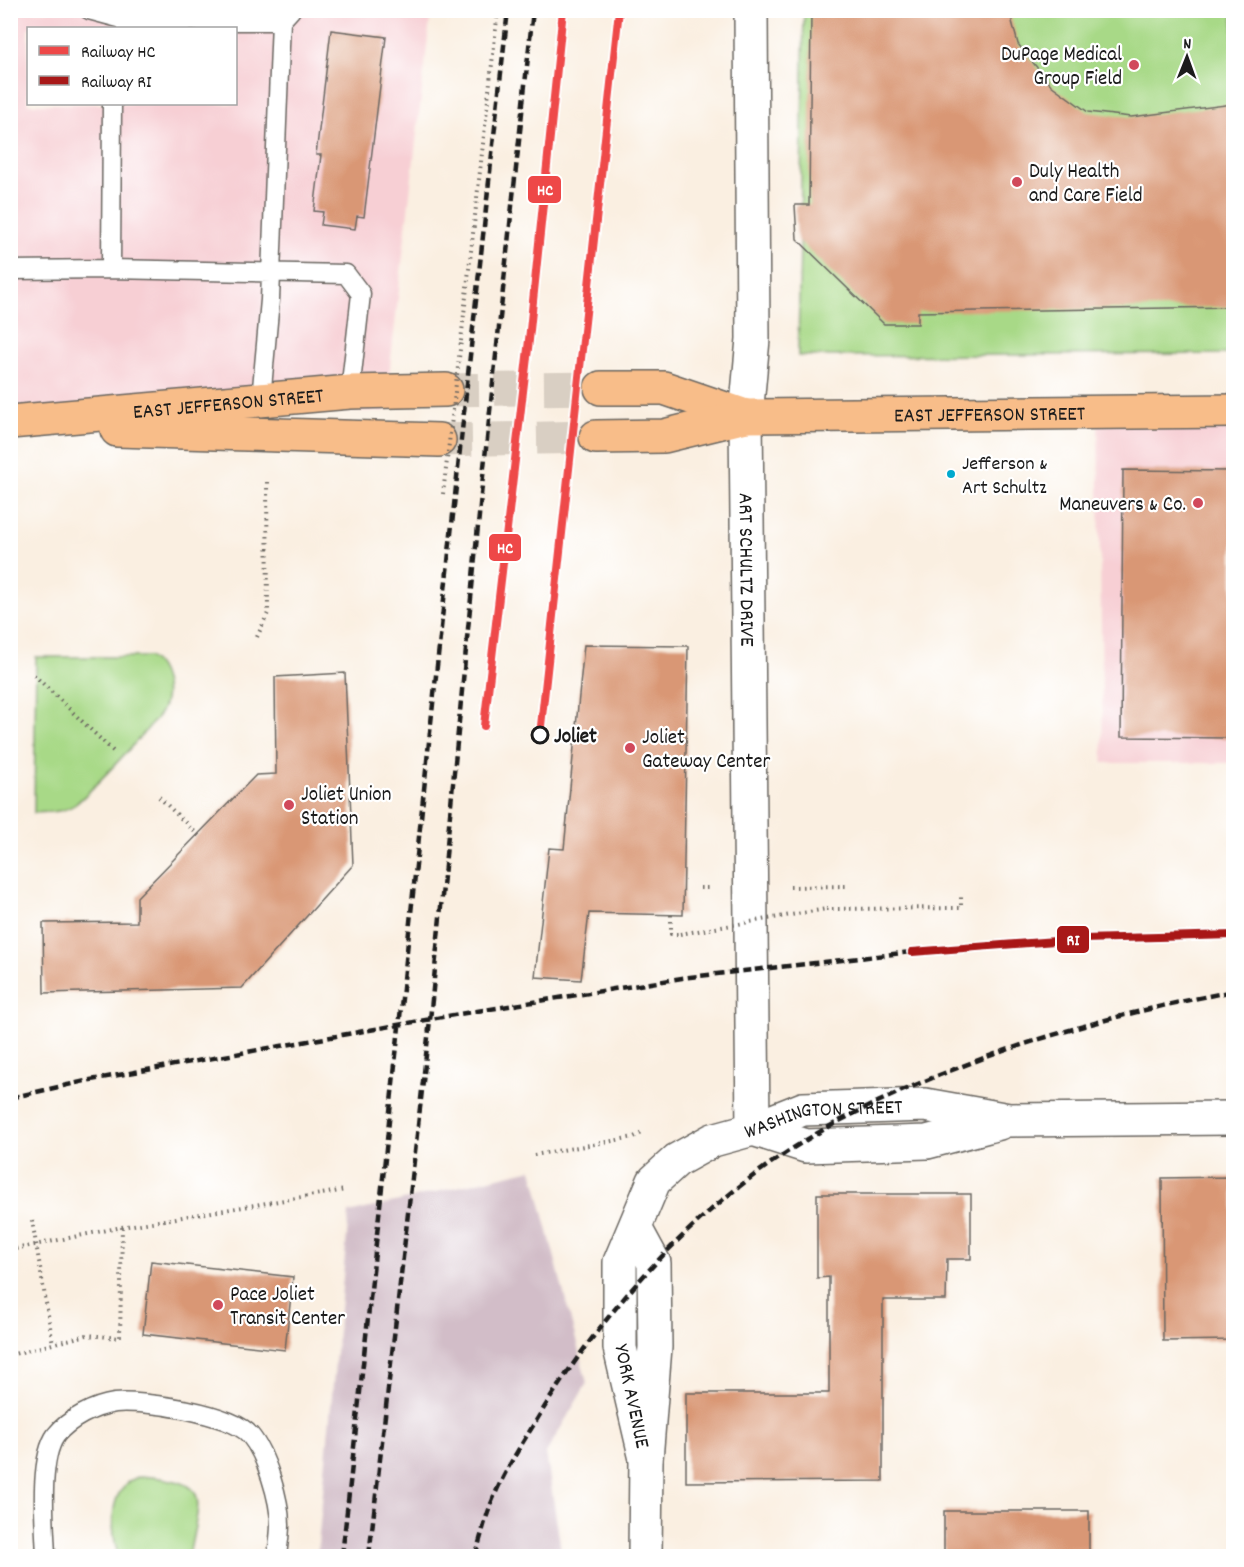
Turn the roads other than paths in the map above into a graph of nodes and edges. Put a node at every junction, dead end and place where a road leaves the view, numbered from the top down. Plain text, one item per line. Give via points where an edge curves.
1 (89, 10) edge
2 (751, 10) edge
3 (286, 16) edge
4 (129, 25) edge
5 (112, 105) edge
6 (111, 269) junction
7 (10, 270) edge
8 (271, 273) junction
9 (601, 388) tunnel mouth
10 (446, 390) tunnel mouth
11 (350, 392) junction
12 (261, 399) junction
13 (1233, 411) edge
14 (746, 416) junction
15 (10, 424) edge
16 (596, 437) tunnel mouth
17 (439, 440) tunnel mouth
18 (1233, 1118) edge
19 (753, 1129) junction
20 (46, 1557) edge
21 (277, 1557) edge
22 (645, 1557) edge

1 - 4 lane
2 - 14 street, ART SCHULTZ DRIVE via 753,339
3 - 4 lane
3 - 8 lane
5 - 6 lane
6 - 7 lane
6 - 8 lane
8 - 11 lane via 346,274 360,294
8 - 12 lane
9 - 14 main road, EAST JEFFERSON STREET via 664,388
10 - 11 main road, EAST JEFFERSON STREET
11 - 12 main road, EAST JEFFERSON STREET
12 - 15 main road, EAST JEFFERSON STREET
13 - 14 main road, EAST JEFFERSON STREET
14 - 16 main road, EAST JEFFERSON STREET via 664,436
14 - 19 street, ART SCHULTZ DRIVE
15 - 17 main road, EAST JEFFERSON STREET
18 - 19 street, WASHINGTON STREET via 1009,1120 927,1142 806,1146
19 - 22 street, YORK AVENUE via 713,1140 677,1160 654,1181 620,1262 620,1348 646,1459
20 - 21 lane via 46,1464 56,1436 77,1417 116,1403 204,1413 227,1420 250,1434 273,1485 280,1524

